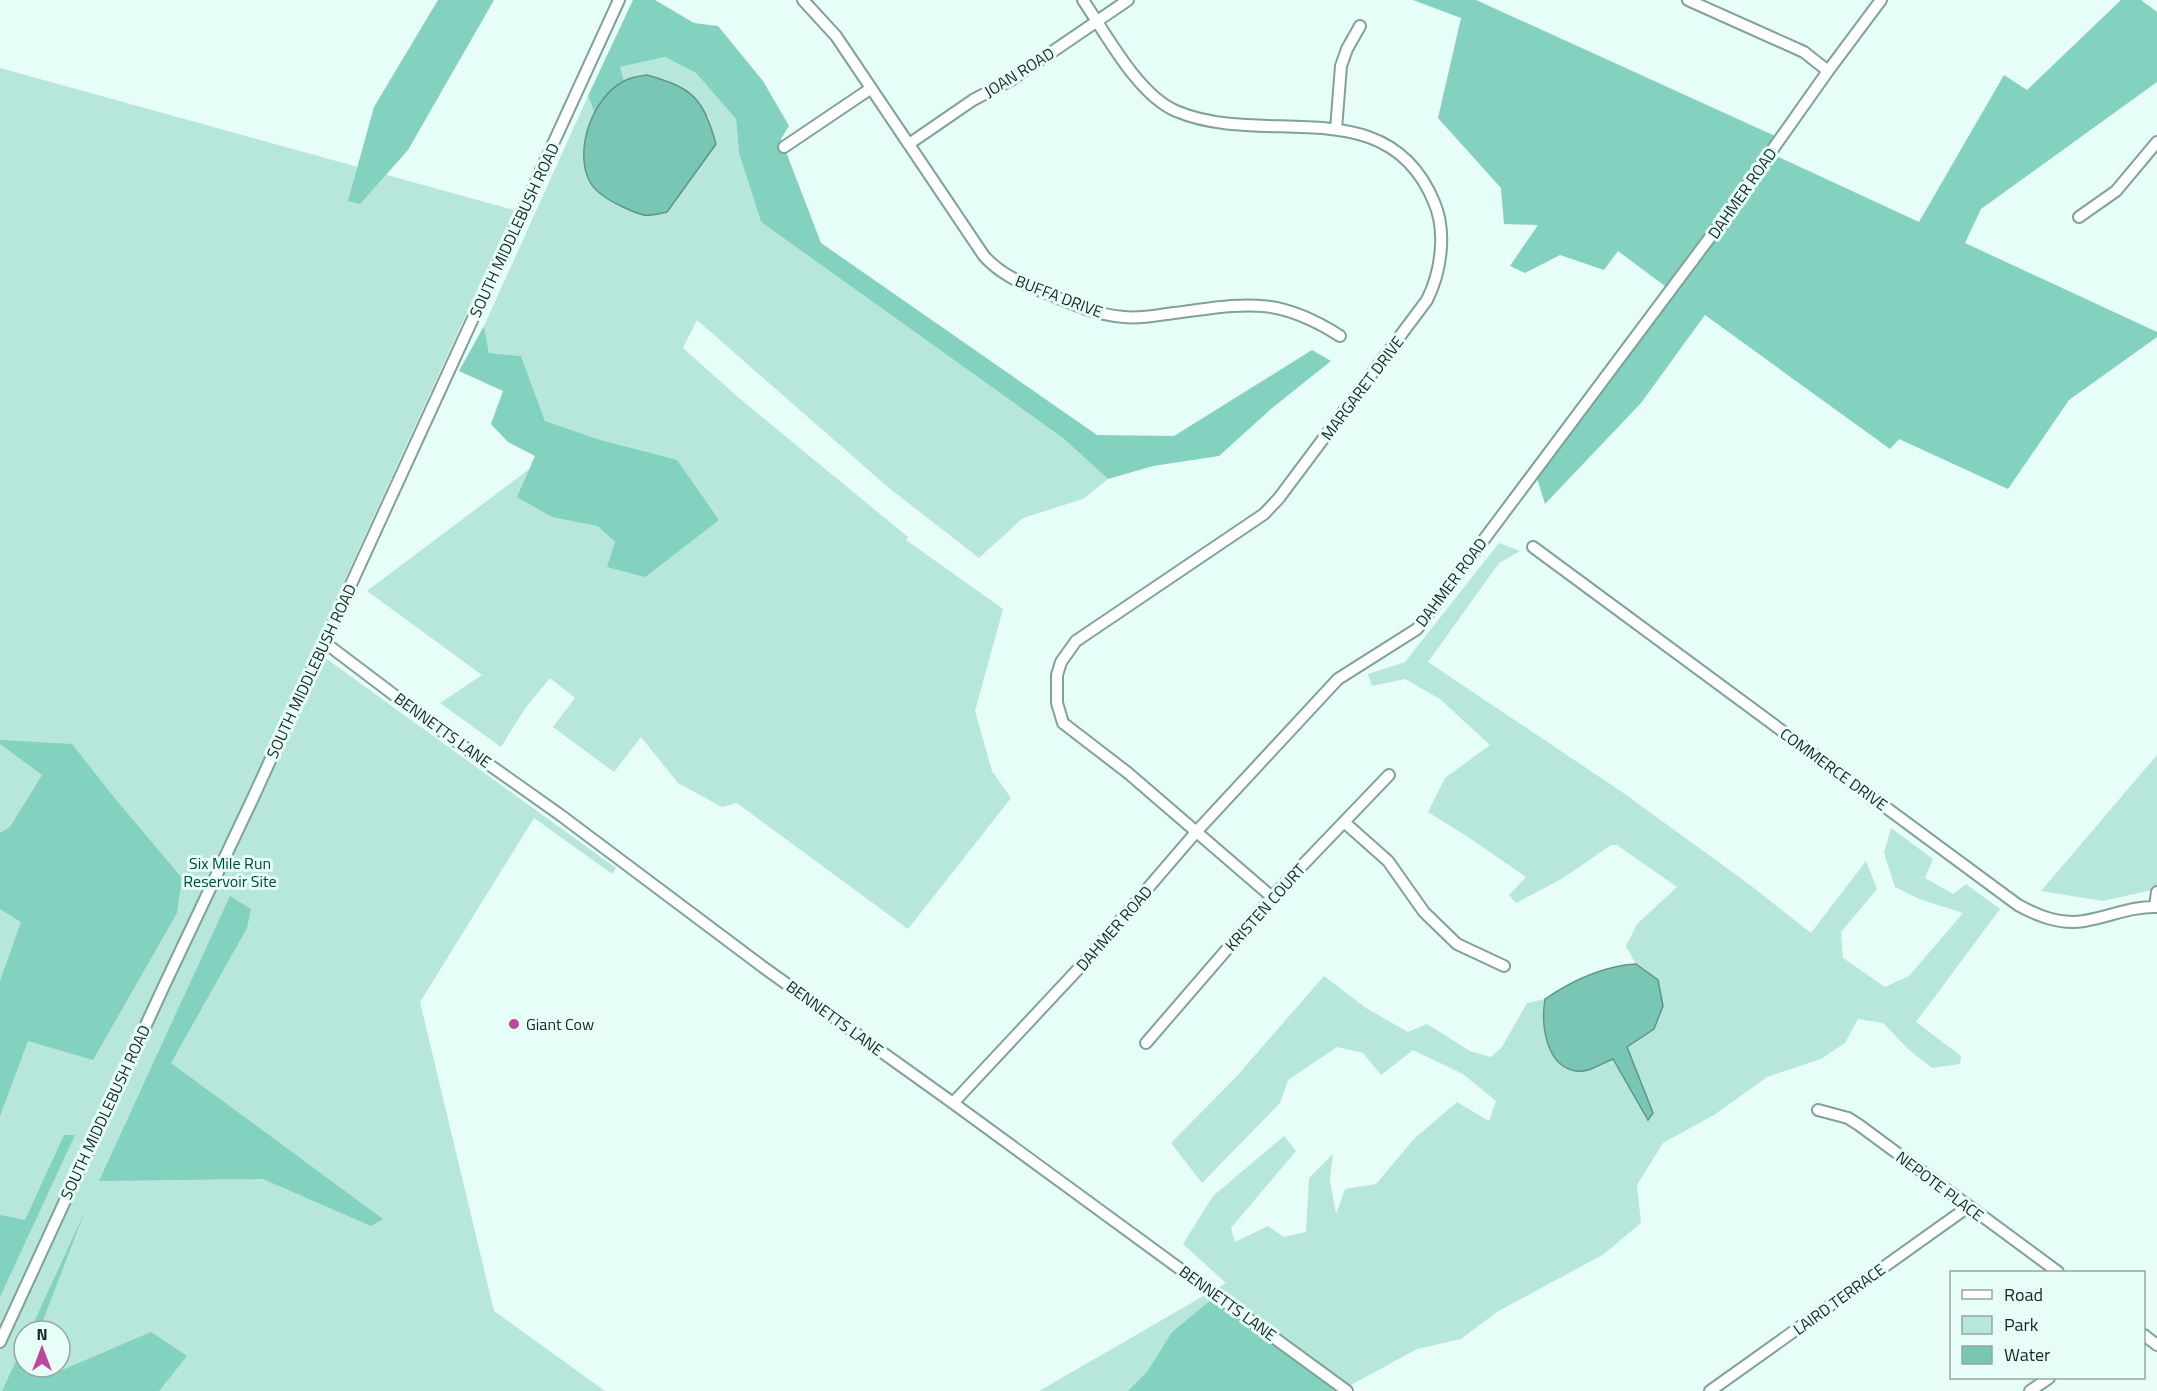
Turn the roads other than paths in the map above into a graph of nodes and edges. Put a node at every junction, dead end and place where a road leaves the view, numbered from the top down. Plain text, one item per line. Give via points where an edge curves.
1 (619, 0) edge
2 (803, 0) edge
3 (1083, 0) edge
4 (1128, 0) edge
5 (1688, 0) edge
6 (1881, 0) edge
7 (1098, 21) junction
8 (1360, 26) dead end
9 (1827, 71) junction
10 (870, 89) junction
11 (1336, 129) junction
12 (2157, 142) edge
13 (909, 144) junction
14 (784, 147) dead end
15 (2079, 217) dead end
16 (1340, 336) dead end
17 (1533, 547) dead end
18 (324, 642) junction
19 (1389, 775) dead end
20 (1344, 822) junction
21 (1197, 831) junction
22 (2157, 892) edge
23 (1272, 897) junction
24 (2156, 906) edge
25 (1504, 966) dead end
26 (1146, 1043) dead end
27 (953, 1103) junction
28 (1818, 1110) dead end
29 (1968, 1207) junction
30 (2057, 1271) edge
31 (2145, 1336) edge
32 (0, 1342) edge
33 (2157, 1345) edge
34 (2046, 1379) edge
35 (1347, 1391) edge
36 (1710, 1391) edge
37 (2030, 1391) edge

1 - 18 street, SOUTH MIDDLEBUSH ROAD
2 - 10 street, BUFFA DRIVE via 836,36
3 - 7 street, MARGARET DRIVE
4 - 7 street, JOAN ROAD
5 - 9 street via 1804,52
6 - 9 street, DAHMER ROAD
7 - 11 street, MARGARET DRIVE via 1132,73 1150,93 1174,110 1207,122 1232,125
7 - 13 street, JOAN ROAD
8 - 11 street via 1341,66
9 - 21 street, DAHMER ROAD via 1720,224 1417,629 1338,679
10 - 13 street, BUFFA DRIVE
10 - 14 street
11 - 21 street, MARGARET DRIVE via 1385,143 1418,171 1426,183 1437,210 1441,248 1437,276 1427,300 1264,514 1076,641 1057,675 1057,704 1064,723
12 - 15 street via 2116,191
13 - 16 street, BUFFA DRIVE via 984,256 1005,275 1031,288 1088,310 1125,317 1247,304 1268,306 1305,317
17 - 24 street, COMMERCE DRIVE via 2018,905 2064,922 2083,922
18 - 27 street, BENNETTS LANE
18 - 32 street, SOUTH MIDDLEBUSH ROAD
19 - 20 street, KRISTEN COURT
20 - 23 street, KRISTEN COURT
20 - 25 street via 1388,861 1424,912 1457,944
21 - 23 street, MARGARET DRIVE
21 - 27 street, DAHMER ROAD via 1082,966
22 - 24 street
23 - 26 street, KRISTEN COURT
27 - 35 street, BENNETTS LANE
28 - 29 street, NEPOTE PLACE via 1859,1125
29 - 30 street, NEPOTE PLACE
29 - 36 street, LAIRD TERRACE
31 - 33 street
34 - 37 street

